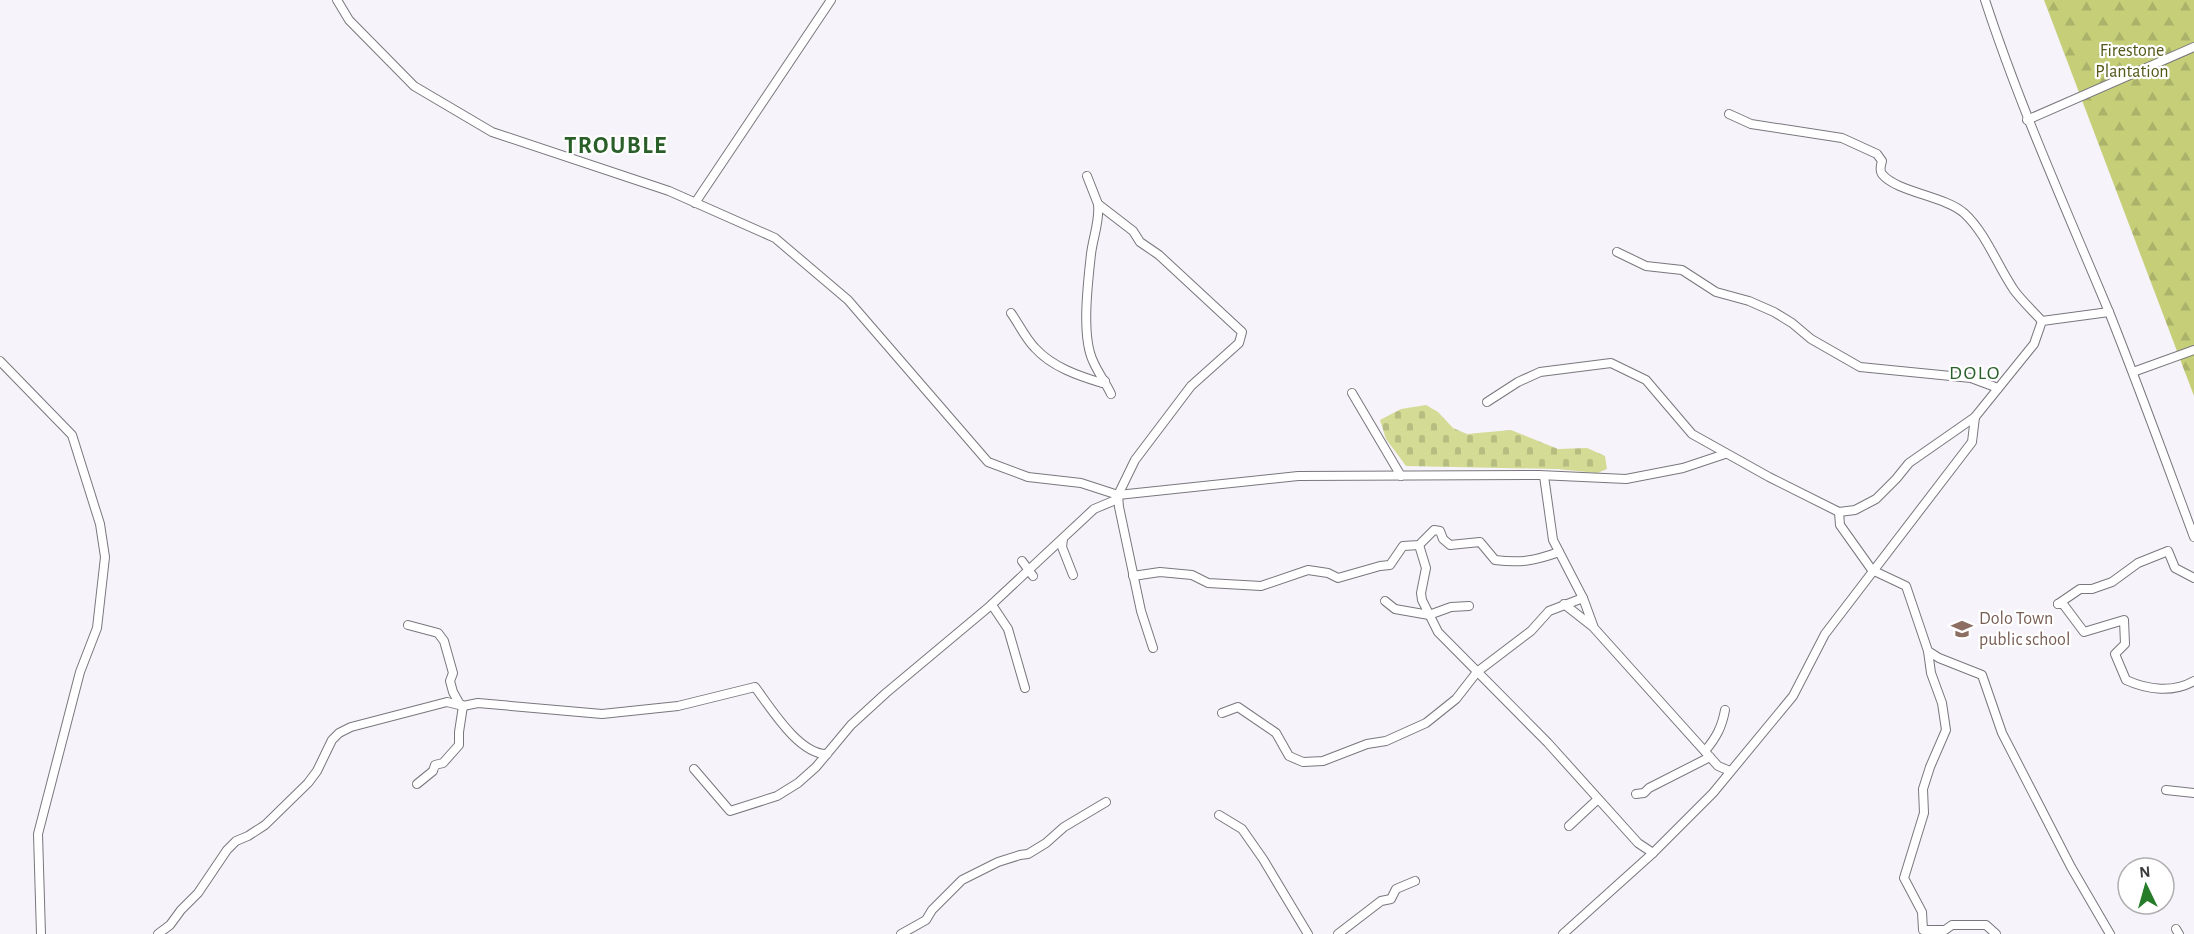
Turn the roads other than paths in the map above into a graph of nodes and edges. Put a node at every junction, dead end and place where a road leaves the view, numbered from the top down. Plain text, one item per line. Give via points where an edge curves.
1 (337, 0) edge
2 (831, 0) edge
3 (1985, 0) edge
4 (2194, 47) edge
5 (1729, 114) dead end
6 (2027, 120) junction
7 (1087, 176) dead end
8 (695, 203) junction
9 (1098, 204) junction
10 (1617, 252) dead end
11 (1011, 312) dead end
12 (2109, 312) junction
13 (2042, 321) junction
14 (2194, 350) edge
15 (0, 361) edge
16 (2133, 372) junction
17 (1105, 381) junction
18 (1998, 388) junction
19 (1352, 393) dead end
20 (1111, 394) dead end
21 (1487, 402) dead end
22 (1975, 417) junction
23 (1725, 454) junction
24 (1401, 476) junction
25 (1544, 476) junction
26 (1118, 497) junction
27 (1839, 512) junction
28 (2194, 537) edge
29 (1063, 539) junction
30 (1419, 545) junction
31 (1559, 552) junction
32 (1022, 561) dead end
33 (1872, 570) junction
34 (1031, 573) junction
35 (1073, 575) dead end
36 (1133, 576) junction
37 (2194, 578) edge
38 (1583, 598) junction
39 (1384, 601) dead end
40 (992, 604) junction
41 (1564, 604) junction
42 (1468, 606) dead end
43 (1429, 615) junction
44 (408, 625) dead end
45 (1594, 628) junction
46 (1153, 648) dead end
47 (1928, 651) junction
48 (1477, 672) junction
49 (2194, 681) edge
50 (1024, 688) dead end
51 (463, 706) junction
52 (1725, 710) dead end
53 (1222, 713) dead end
54 (827, 754) junction
55 (1708, 754) junction
56 (694, 769) dead end
57 (1731, 771) junction
58 (417, 784) dead end
59 (2166, 790) dead end
60 (1636, 794) dead end
61 (2194, 794) edge
62 (1598, 799) junction
63 (1106, 802) dead end
64 (1219, 815) dead end
65 (1569, 826) dead end
66 (1653, 853) junction
67 (1415, 881) dead end
68 (41, 934) edge
69 (158, 934) edge
70 (901, 934) edge
71 (1308, 934) edge
72 (1338, 934) edge
73 (1563, 934) edge
74 (1996, 934) edge
75 (2110, 934) edge

1 - 8 street via 348,20 414,86 492,132
2 - 8 street
3 - 6 street
4 - 6 street
5 - 13 street via 1751,124 1842,138 1877,154 1882,161 1882,175 1964,213 1991,249 2014,290
6 - 12 street
7 - 9 street
8 - 26 street via 775,238 848,300 988,462 1028,477 1081,483
9 - 17 street via 1100,216 1093,238 1086,303 1092,359
9 - 26 street via 1133,231 1140,242 1242,332 1239,343 1191,386 1163,421 1135,460
10 - 18 street via 1646,266 1682,270 1716,292 1774,312 1860,367 1971,378
11 - 17 street via 1035,348 1050,361 1083,377
12 - 13 street
12 - 16 street
13 - 18 street via 2034,344
14 - 16 street
15 - 68 street via 72,435 100,524 105,557 97,628 80,672 38,834
16 - 28 street
17 - 20 street
18 - 22 street
19 - 24 street
21 - 23 street via 1540,372 1611,363 1646,380 1692,434
22 - 27 street via 1909,463 1876,499 1855,510
22 - 33 street via 1972,442
23 - 25 street via 1683,468 1626,479
23 - 27 street
24 - 25 street
24 - 26 street via 1298,476
25 - 31 street via 1553,540
26 - 29 street via 1094,509
26 - 36 street
27 - 33 street via 1840,525
29 - 34 street
29 - 35 street via 1062,547
30 - 31 street via 1434,530 1440,531 1450,545 1480,542 1495,560 1534,561
30 - 36 street via 1403,546 1390,565 1338,578 1308,570 1261,586 1208,583 1192,575 1160,572
30 - 43 street via 1426,568 1422,600
31 - 38 street
32 - 34 street
33 - 47 street via 1906,586
33 - 57 street via 1825,633 1793,696
34 - 40 street
36 - 46 street
37 - 49 street via 2175,568 2168,550 2138,563 2112,582 2080,589 2058,604 2063,604 2084,632 2124,620 2126,644 2115,654 2126,680 2143,688 2174,689
38 - 41 street
38 - 45 street
39 - 43 street via 1395,609
40 - 50 street via 1008,629
40 - 54 street via 886,693
41 - 45 street
41 - 48 street via 1549,610 1531,631
42 - 43 street
43 - 48 street via 1438,632
44 - 51 street via 438,633 444,641 453,673 453,692
45 - 55 street
47 - 74 street via 1946,730 1926,778 1924,813 1904,878 1922,912 1923,930 1986,925
47 - 75 street via 1982,675 2002,733
48 - 53 street via 1456,699 1426,723 1386,741 1323,761 1303,762 1288,756 1276,733 1238,707
48 - 62 street
51 - 54 street via 478,703 602,714 678,706 755,687 798,741 818,754
51 - 58 street via 459,745
51 - 69 street via 447,702 339,733 308,783 265,825 227,850 198,893
52 - 55 street
54 - 56 street via 798,783 777,796 730,811
55 - 57 street via 1718,766
55 - 60 street
57 - 66 street
59 - 61 street
62 - 65 street
62 - 66 street via 1638,843
63 - 70 street via 1029,854 998,862 962,880 926,920
64 - 71 street via 1242,829
66 - 73 street
67 - 72 street via 1396,889 1391,899 1381,901

